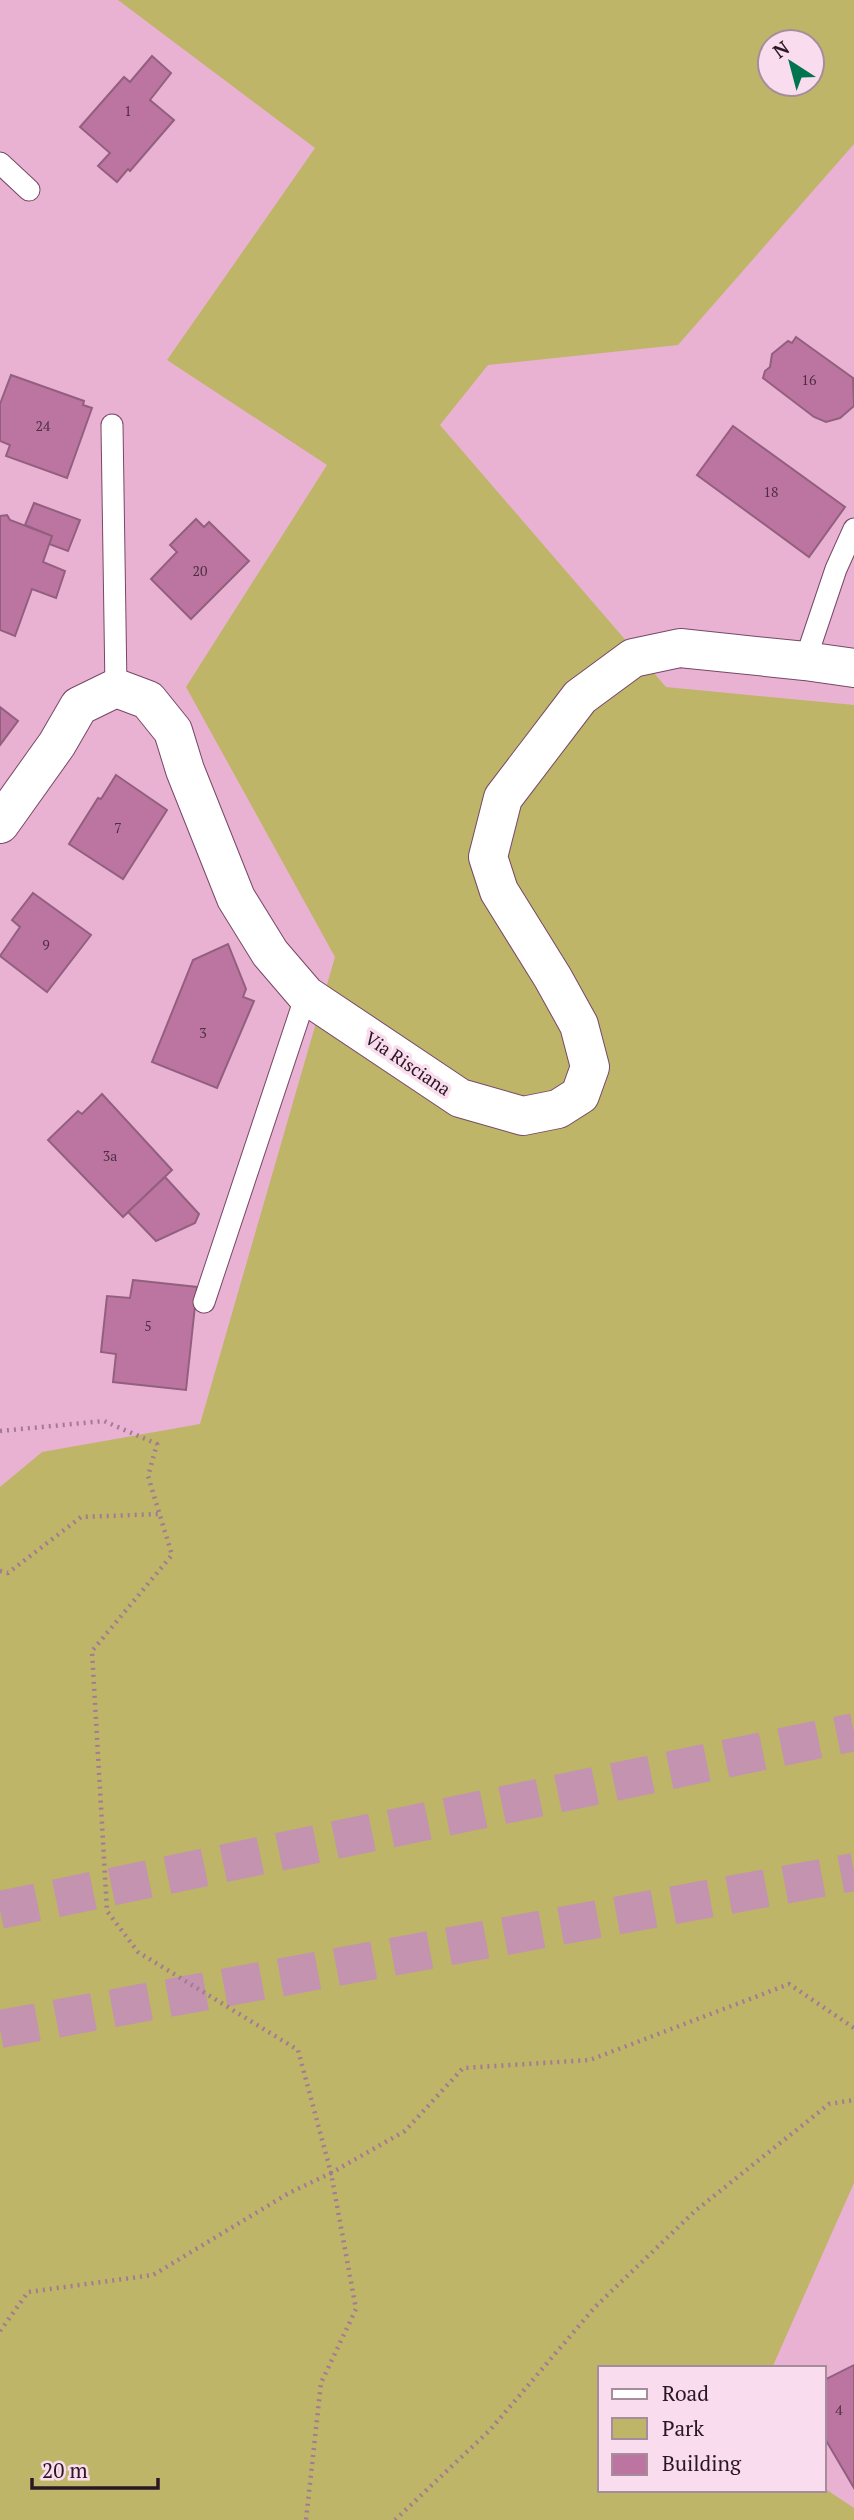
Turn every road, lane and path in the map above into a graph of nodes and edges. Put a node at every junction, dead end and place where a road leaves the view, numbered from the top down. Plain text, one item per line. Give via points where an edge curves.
1 (0, 163) edge
2 (29, 190) dead end
3 (112, 425) dead end
4 (854, 528) edge
5 (805, 661) junction
6 (854, 668) edge
7 (116, 688) junction
8 (0, 824) edge
9 (306, 995) junction
10 (204, 1302) dead end
11 (0, 1431) edge
12 (159, 1514) junction
13 (0, 1571) edge
14 (854, 2028) edge
15 (854, 2100) edge
16 (331, 2173) junction
17 (0, 2331) edge
18 (306, 2520) edge
19 (396, 2520) edge

1 - 2 lane
3 - 7 lane
4 - 5 lane via 835,569
5 - 6 street, Via Risciana
5 - 9 street, Via Risciana via 680,648 633,658 579,697 503,798 488,857 499,891 579,1025 590,1067 580,1095 558,1109 523,1116 460,1098
7 - 8 street via 79,706
7 - 9 street, Via Risciana via 148,700 173,731 236,898 270,953
9 - 10 lane
11 - 12 path via 104,1421 157,1444 148,1476
12 - 13 path via 81,1517 8,1573
12 - 16 path via 172,1555 92,1651 107,1910 138,1952 298,2050
14 - 16 path via 789,1984 590,2060 463,2068 405,2131
15 - 19 path via 829,2104 695,2211 595,2307 490,2430
16 - 17 path via 289,2193 153,2275 27,2292
16 - 18 path via 356,2309 321,2383

